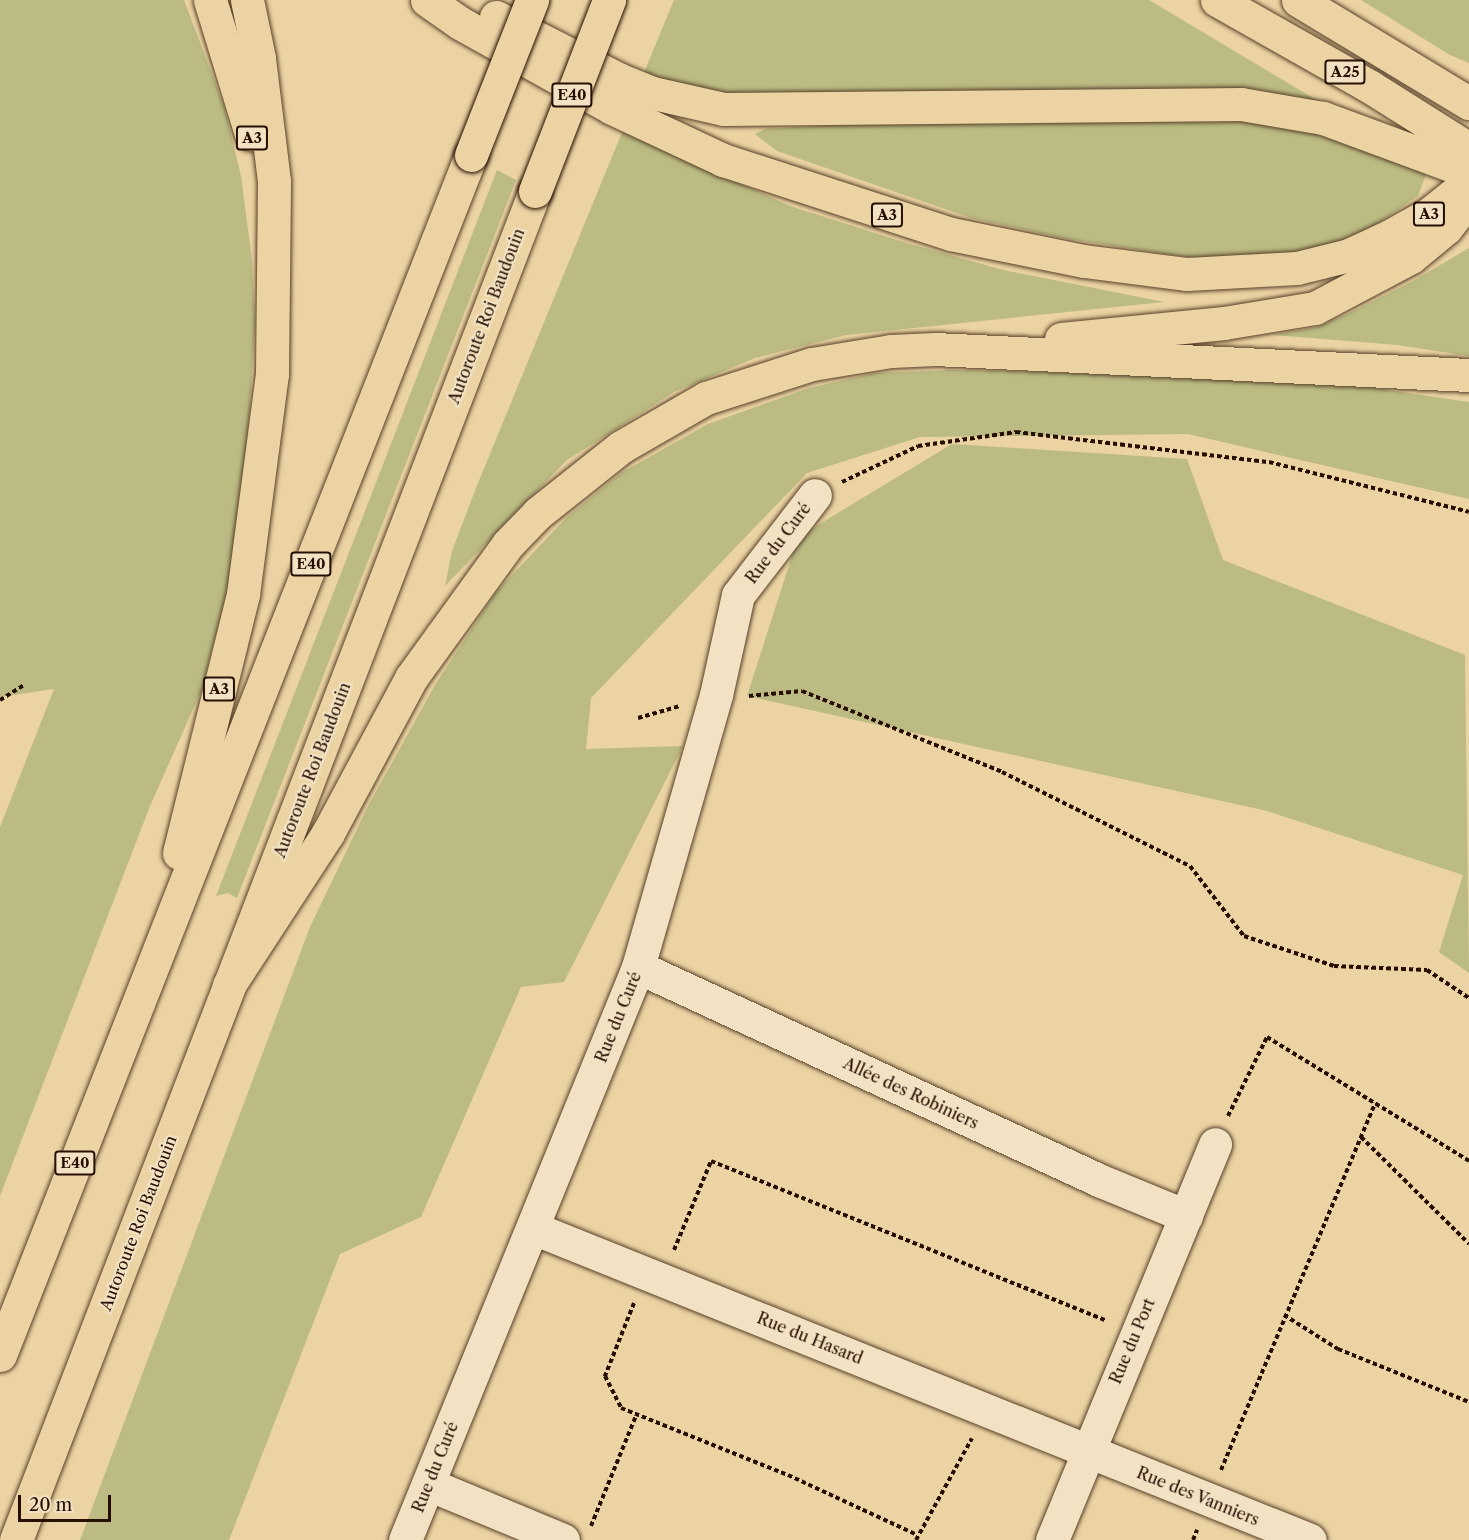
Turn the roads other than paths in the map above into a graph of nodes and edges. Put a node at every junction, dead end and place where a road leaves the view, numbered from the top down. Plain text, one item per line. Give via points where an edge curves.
1 (210, 0) edge
2 (247, 0) edge
3 (427, 0) edge
4 (466, 0) edge
5 (532, 0) edge
6 (609, 0) edge
7 (1217, 0) edge
8 (1298, 0) edge
9 (1469, 103) edge
10 (1469, 149) edge
11 (1469, 172) edge
12 (1469, 182) edge
13 (1469, 196) edge
14 (1398, 248) junction
15 (273, 281) junction
16 (979, 349) junction
17 (1469, 375) edge
18 (814, 495) road end
19 (638, 967) junction
20 (150, 972) junction
21 (229, 985) junction
22 (1215, 1144) road end
23 (1186, 1216) junction
24 (533, 1228) junction
25 (0, 1355) edge
26 (1086, 1452) junction
27 (428, 1484) junction
28 (576, 1535) edge
29 (16, 1540) edge
30 (405, 1540) edge
31 (1052, 1540) edge
32 (1310, 1540) edge

1 - 15 highway, A3 via 253,143
2 - 15 highway, A3 via 274,181
3 - 14 highway, A3 via 460,23 612,108 723,160 951,234 1084,261 1187,274 1297,268
4 - 11 highway via 618,79 664,96 724,109 1241,104 1283,108 1360,129
5 - 20 highway, E40, bridge
6 - 21 highway, Autoroute Roi Baudouin / E40, bridge
7 - 10 highway, A25 via 1369,86
8 - 9 highway, A25
12 - 14 highway, A3 via 1429,214
13 - 14 highway, A3 via 1446,228
14 - 16 highway, A3 via 1338,298 1287,315
15 - 20 highway, A3 via 272,374 248,561 232,646
16 - 17 highway, A3
16 - 21 highway, A3 via 891,351 812,364 757,379 664,420 568,486 508,544 443,629 405,688 328,833
18 - 19 street, Rue du Curé via 738,595 716,695
19 - 23 street, Allée des Robiniers via 1101,1181
19 - 24 street, Rue du Curé
20 - 25 highway, E40
21 - 29 highway, Autoroute Roi Baudouin / E40
22 - 23 street, Rue du Port
23 - 26 street, Rue du Port
24 - 26 street, Rue du Hasard
24 - 27 street, Rue du Curé
26 - 31 street, Rue du Port
26 - 32 street, Rue des Vanniers
27 - 28 street
27 - 30 street, Rue du Curé

